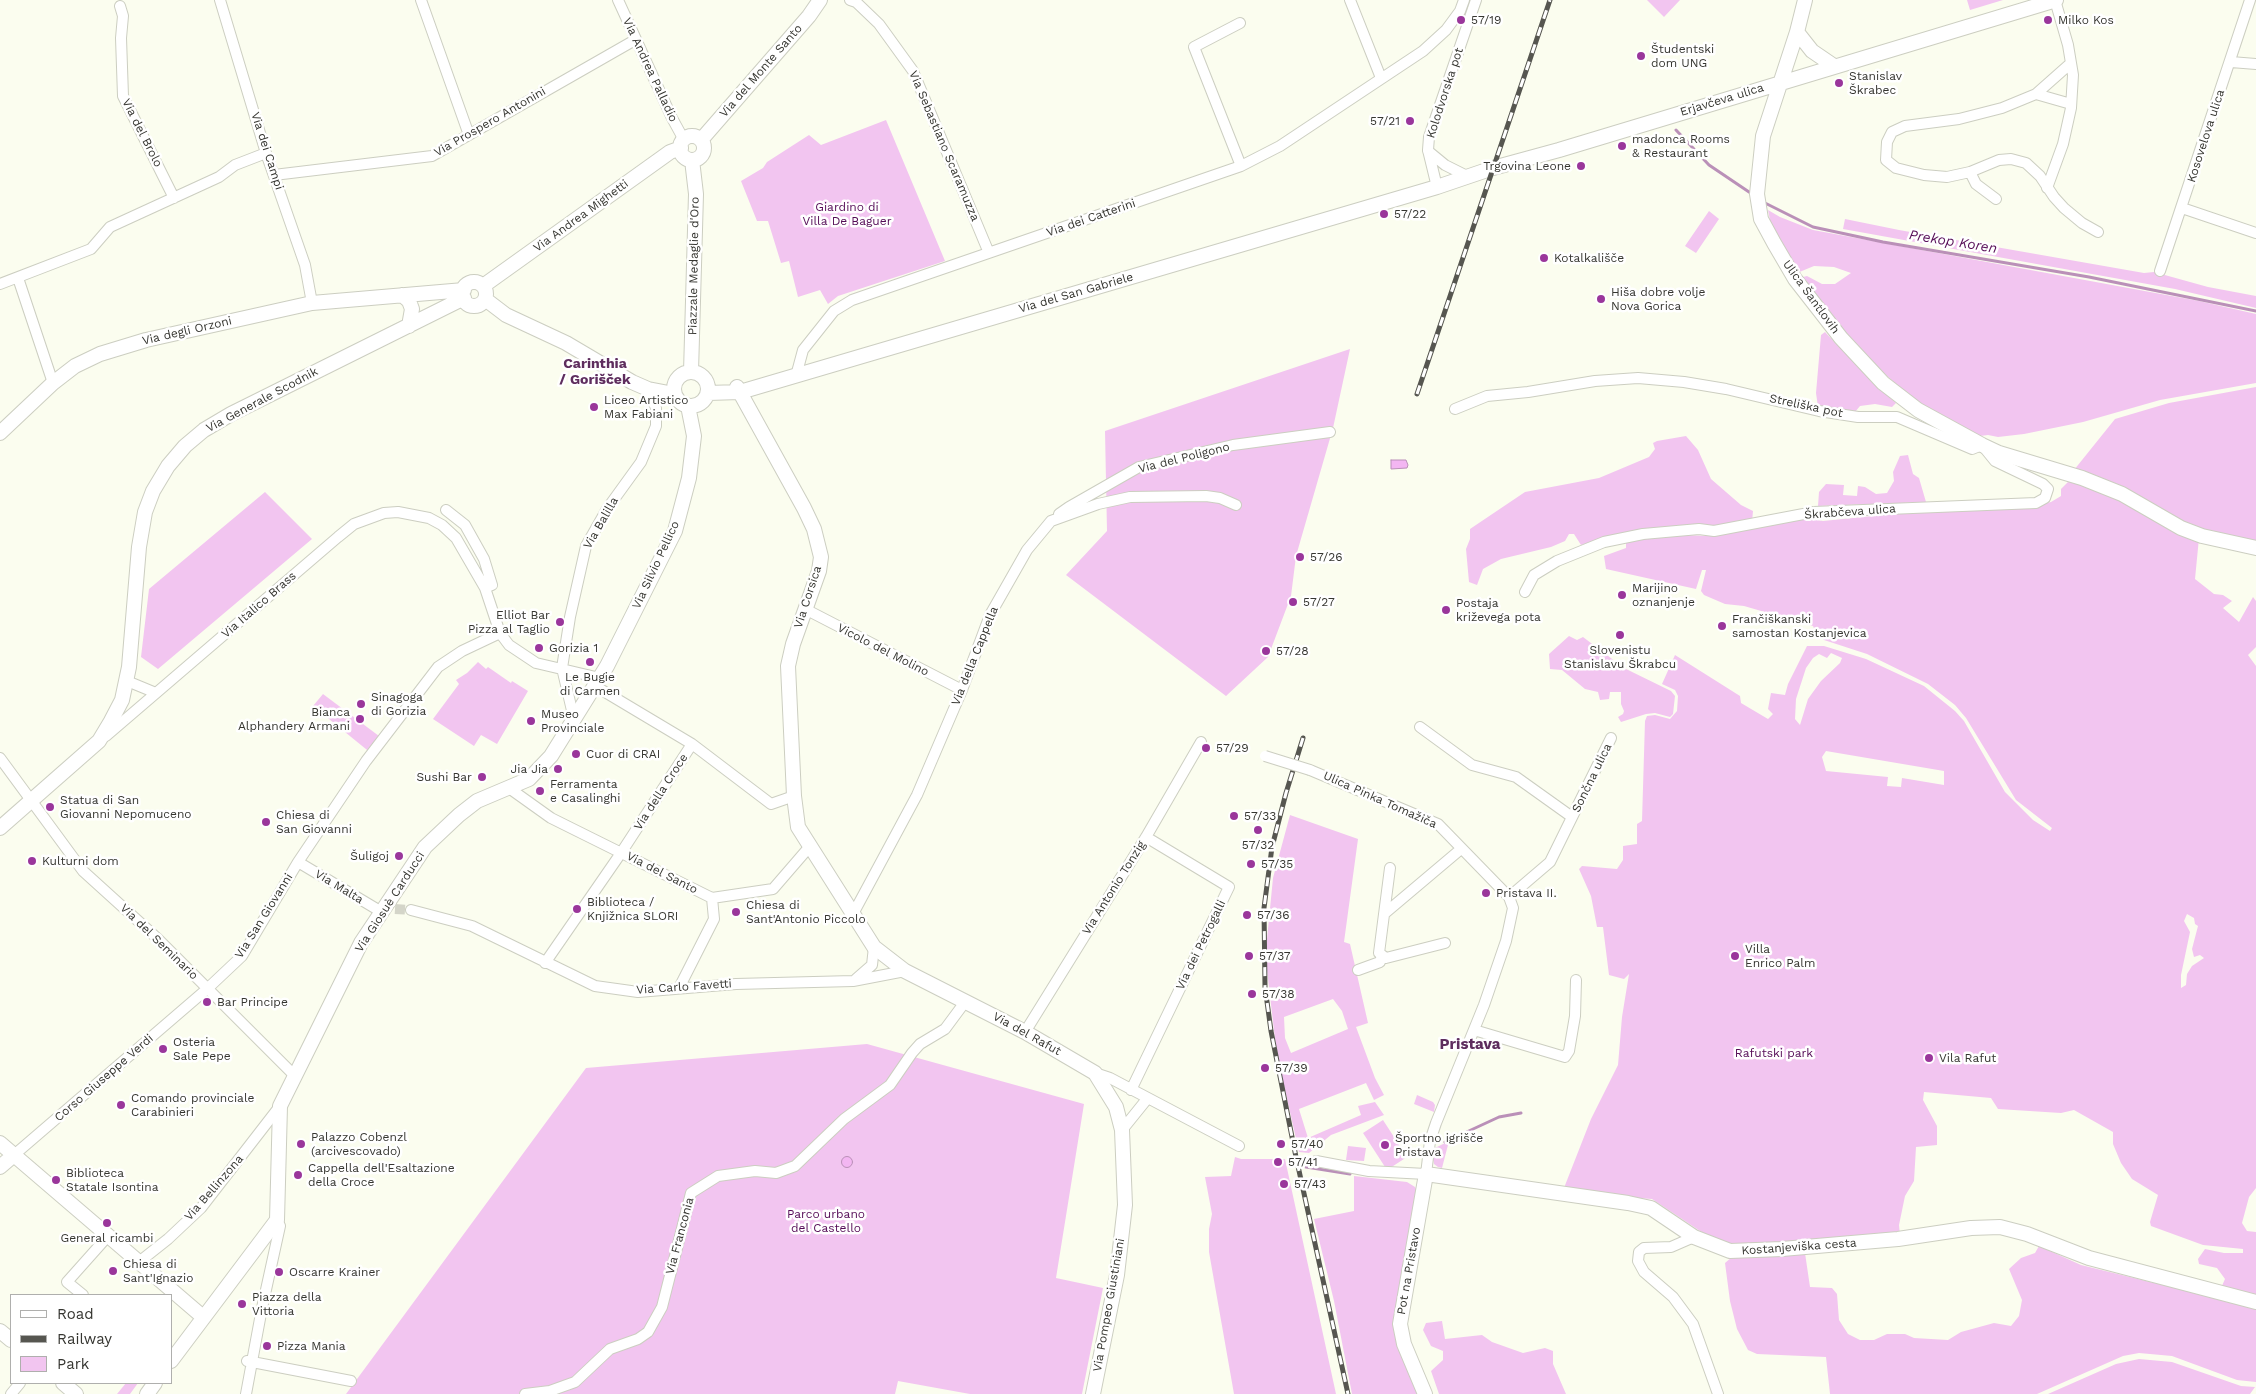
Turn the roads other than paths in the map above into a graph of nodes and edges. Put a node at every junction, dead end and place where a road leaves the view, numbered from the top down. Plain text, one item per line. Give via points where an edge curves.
1 (220, 0) edge
2 (421, 0) edge
3 (618, 0) edge
4 (820, 0) edge
5 (1350, 0) edge
6 (1464, 0) edge
7 (1476, 0) edge
8 (1805, 0) edge
9 (2056, 0) edge
10 (2250, 0) edge
11 (857, 1) edge
12 (120, 6) dead end
13 (1240, 23) dead end
14 (1797, 32) junction
15 (635, 40) junction
16 (2231, 62) junction
17 (2071, 63) junction
18 (2256, 64) edge
19 (1834, 66) junction
20 (1381, 78) junction
21 (1780, 82) junction
22 (2036, 94) junction
23 (2071, 104) junction
24 (469, 135) junction
25 (701, 140) junction
26 (682, 144) junction
27 (1428, 150) junction
28 (266, 153) junction
29 (692, 160) junction
30 (1241, 166) junction
31 (1970, 172) junction
32 (274, 175) junction
33 (1469, 176) junction
34 (1437, 186) junction
35 (2047, 188) junction
36 (174, 198) junction
37 (1996, 199) dead end
38 (1388, 201) joint
39 (2182, 208) junction
40 (2098, 232) dead end
41 (2256, 232) edge
42 (989, 253) junction
43 (2160, 271) dead end
44 (18, 278) junction
45 (0, 284) edge
46 (484, 293) junction
47 (464, 294) junction
48 (402, 295) junction
49 (312, 303) junction
50 (409, 326) junction
51 (691, 372) junction
52 (796, 376) junction
53 (53, 384) junction
54 (648, 388) junction
55 (738, 390) junction
56 (708, 391) junction
57 (674, 394) junction
58 (688, 406) junction
59 (1455, 409) dead end
60 (1330, 432) dead end
61 (0, 433) edge
62 (1982, 445) junction
63 (1236, 505) dead end
64 (446, 510) dead end
65 (1051, 521) junction
66 (2256, 548) edge
67 (485, 588) junction
68 (1525, 592) dead end
69 (805, 610) junction
70 (500, 633) junction
71 (562, 668) junction
72 (127, 681) junction
73 (598, 682) junction
74 (962, 690) junction
75 (156, 693) junction
76 (574, 719) junction
77 (1420, 727) dead end
78 (1611, 738) dead end
79 (99, 742) junction
80 (1201, 742) dead end
81 (692, 744) junction
82 (1265, 756) dead end
83 (0, 758) edge
84 (509, 788) junction
85 (794, 796) junction
86 (32, 800) junction
87 (1572, 817) junction
88 (798, 827) joint
89 (0, 828) edge
90 (1146, 837) junction
91 (811, 845) junction
92 (1461, 849) junction
93 (621, 853) junction
94 (298, 862) junction
95 (1390, 868) dead end
96 (1509, 897) junction
97 (712, 898) junction
98 (386, 909) junction
99 (411, 910) tunnel mouth
100 (853, 914) junction
101 (1384, 914) junction
102 (1445, 942) dead end
103 (874, 947) junction
104 (1382, 955) junction
105 (544, 963) junction
106 (1358, 970) dead end
107 (905, 971) junction
108 (1576, 980) dead end
109 (853, 981) junction
110 (679, 988) junction
111 (208, 989) junction
112 (964, 1002) junction
113 (1474, 1030) junction
114 (1025, 1032) junction
115 (1095, 1073) junction
116 (295, 1076) junction
117 (1132, 1090) junction
118 (1147, 1098) junction
119 (280, 1106) junction
120 (1122, 1130) junction
121 (0, 1143) edge
122 (1239, 1146) dead end
123 (14, 1155) junction
124 (1316, 1161) dead end
125 (0, 1167) edge
126 (1426, 1174) junction
127 (277, 1220) junction
128 (108, 1236) junction
129 (1694, 1237) junction
130 (140, 1262) junction
131 (82, 1294) edge
132 (2256, 1302) edge
133 (207, 1320) junction
134 (0, 1331) edge
135 (10, 1339) edge
136 (172, 1360) edge
137 (249, 1361) junction
138 (351, 1381) dead end
139 (19, 1384) edge
140 (64, 1384) edge
141 (11, 1394) edge
142 (76, 1394) edge
143 (246, 1394) edge
144 (526, 1394) edge
145 (1093, 1394) edge
146 (1425, 1394) edge
147 (1718, 1394) edge

1 - 28 street, Via dei Campi
2 - 24 street
3 - 15 street, Via Andrea Palladio
4 - 25 main road, Via del Monte Santo
5 - 20 street
6 - 20 street, Via dei Catterini via 1446,30 1423,51
7 - 27 street, Kolodvorska pot via 1429,137
8 - 14 main road, Ulica Šantlovih
9 - 17 street
9 - 19 main road, Erjavčeva ulica
10 - 16 street, Kosovelova ulica
11 - 42 street, Via Sebastiano Scaramuzza via 879,24 912,71
12 - 36 street, Via del Brolo via 123,16 123,96
13 - 30 street via 1194,47
14 - 19 main road via 1812,50
14 - 21 main road, Ulica Šantlovih
15 - 24 street, Via Prospero Antonini
15 - 26 street, Via Andrea Palladio
16 - 18 street
16 - 39 street, Kosovelova ulica
17 - 22 street
17 - 23 street
19 - 21 main road, Erjavčeva ulica
20 - 30 street, Via dei Catterini via 1280,146
21 - 33 main road, Erjavčeva ulica
21 - 62 main road, Ulica Šantlovih via 1763,136 1757,194 1761,219 1795,279 1841,338 1883,383 1918,410
22 - 23 street
22 - 31 street via 2002,108 1959,119 1905,126 1892,132 1887,142 1886,160 1896,168 1924,176 1948,177
23 - 35 street via 2063,144
24 - 32 street, Via Prospero Antonini via 432,156
25 - 26 main road via 692,136
25 - 29 main road, Via del Monte Santo via 703,153
26 - 29 main road via 684,156
26 - 46 main road, Via Andrea Mighetti
27 - 33 street via 1445,165
27 - 34 street, Kolodvorska pot
28 - 32 street, Via dei Campi
28 - 36 street via 235,165 218,178
29 - 51 main road, Piazzale Medaglie d'Oro via 696,194
30 - 42 street, Via dei Catterini
31 - 35 street via 1999,160 2011,159 2026,163
31 - 37 street via 1976,184
32 - 49 street, Via dei Campi via 305,265
33 - 34 main road, Erjavčeva ulica
34 - 38 main road, Erjavčeva ulica
35 - 40 street via 2064,208
36 - 44 street via 110,227 91,249
38 - 52 main road, Via del San Gabriele
39 - 41 street
39 - 43 street, Kosovelova ulica
42 - 52 street, Via dei Catterini via 852,300 834,311 802,350
44 - 45 street
44 - 53 street
46 - 47 main road, Via degli Orzoni via 474,282
46 - 47 main road, Via degli Orzoni via 474,306
46 - 54 main road via 506,315 566,343
47 - 48 main road, Via degli Orzoni
47 - 50 main road, Via Generale Scodnik
48 - 49 main road, Via degli Orzoni
48 - 50 main road via 412,309
49 - 53 main road, Via degli Orzoni via 146,340 100,354 75,366
50 - 72 main road, Via Generale Scodnik via 231,414 204,430 168,466 145,512
51 - 56 main road via 701,375
51 - 57 main road via 679,377 674,385
52 - 55 main road, Via del San Gabriele
53 - 61 main road, Via degli Orzoni
54 - 57 main road
54 - 71 street, Via Balilla via 656,408 656,426 641,462 607,509 586,546
55 - 56 main road, Via del San Gabriele
55 - 69 main road, Via Corsica via 804,508 818,542 819,571
56 - 58 main road via 703,402
57 - 58 main road via 679,402
58 - 73 main road, Via Silvio Pellico via 694,436 689,478 675,531
59 - 62 street, Streliška pot via 1487,396 1638,378 1726,389 1819,411 1897,417 1972,449
60 - 65 street, Via del Poligono via 1233,445 1139,467 1069,507
62 - 66 main road, Streliška pot via 2114,491 2202,536
62 - 68 street, Škrabčeva ulica via 1995,461 2046,486 2045,498 2036,504 1814,512 1714,532 1698,529 1644,534 1604,542 1556,561 1534,575
63 - 65 street via 1206,496 1130,497 1098,504
64 - 67 street via 465,525 484,559 492,585
65 - 74 street, Via della Cappella via 1027,550 990,615
67 - 70 street, Via Italico Brass
67 - 75 street, Via Italico Brass via 456,538 442,525 429,518 398,512 368,518 338,537
69 - 74 street, Vicolo del Molino
69 - 85 main road, Via Corsica via 788,666
70 - 71 street via 509,645 536,663
70 - 94 street, Via San Giovanni via 438,667 372,754
71 - 73 street
71 - 76 street
72 - 75 street
72 - 79 main road, Via Generale Scodnik via 122,700
73 - 76 main road, Via Silvio Pellico
73 - 81 street
74 - 100 street, Via della Cappella via 917,795
75 - 79 street, Via Italico Brass
76 - 84 main road, Via Giosuè Carducci via 551,756 528,779
77 - 87 street, Sončna ulica via 1472,765 1516,777
78 - 87 street, Sončna ulica
79 - 86 main road, Via Italico Brass
80 - 90 street, Via Antonio Tonzig
81 - 85 street via 770,804
81 - 93 street, Via della Croce
82 - 92 street, Ulica Pinka Tomažiča, bridge via 1310,770 1438,824
83 - 86 street, Via del Seminario
84 - 93 street, Via del Santo via 551,818
84 - 98 main road, Via Giosuè Carducci via 477,801 458,815 425,848
85 - 88 main road, Via Corsica
86 - 89 main road, Via Italico Brass
86 - 111 street, Via del Seminario via 83,871
87 - 96 street, Sončna ulica via 1550,862
88 - 91 main road, Via del Rafut
90 - 114 street, Via Antonio Tonzig
90 - 117 street, Via dei Petrogalli via 1229,887
91 - 97 street, Via del Santo via 772,889
91 - 100 main road, Via del Rafut
92 - 96 street, Ulica Pinka Tomažiča
92 - 101 street
93 - 97 street, Via del Santo
93 - 105 street, Via della Croce
94 - 98 street, Via Malta
94 - 111 street, Via San Giovanni via 242,956
95 - 101 street
96 - 113 street via 1513,908 1506,941
97 - 110 street via 714,918
98 - 116 main road, Via Giosuè Carducci via 361,942
99 - 105 street, Via Carlo Favetti via 472,926
100 - 103 main road, Via del Rafut
101 - 104 street via 1379,953
102 - 104 street via 1396,956 1386,958
103 - 107 main road, Via del Rafut
103 - 109 street via 872,964
104 - 106 street via 1380,962
105 - 110 street, Via Carlo Favetti via 595,986 638,992
107 - 109 street, Via Carlo Favetti
107 - 112 main road, Via del Rafut
108 - 113 street via 1575,1016 1569,1051 1565,1056
109 - 110 street, Via Carlo Favetti
111 - 116 street, Via del Seminario
111 - 123 street, Corso Giuseppe Verdi
112 - 114 main road, Via del Rafut
112 - 144 street, Via Franconia via 945,1029 920,1044 890,1085 844,1119 794,1166 776,1173 755,1171 718,1176 691,1193 662,1306 648,1332 610,1349 575,1382 550,1391
113 - 126 street via 1436,1123
114 - 115 main road, Via del Rafut
115 - 117 street, Via del Rafut
115 - 120 main road, Via Pompeo Giustiniani via 1116,1107
116 - 119 main road, Via Giosuè Carducci
117 - 118 street, Via del Rafut
118 - 120 street
118 - 122 street, Via del Rafut
119 - 127 main road
119 - 130 street, Via Bellinzona via 201,1208
120 - 145 main road, Via Pompeo Giustiniani via 1125,1205 1117,1275
121 - 123 main road
123 - 125 main road, Corso Giuseppe Verdi
123 - 128 main road
124 - 126 street, Kostanjeviška cesta via 1369,1171
126 - 129 main road, Kostanjeviška cesta via 1651,1208
126 - 146 main road, Pot na Pristavo via 1400,1324 1404,1344
127 - 133 main road
127 - 137 street via 280,1226
128 - 130 main road
128 - 131 street via 67,1282
129 - 132 main road, Kostanjeviška cesta via 1730,1251 1898,1239 2000,1227 2089,1258
129 - 147 street via 1671,1247 1644,1248 1639,1252 1638,1261 1644,1272 1673,1297 1693,1324
130 - 133 main road
133 - 136 main road
134 - 135 main road
137 - 138 street
137 - 143 street
139 - 141 street
140 - 142 main road

